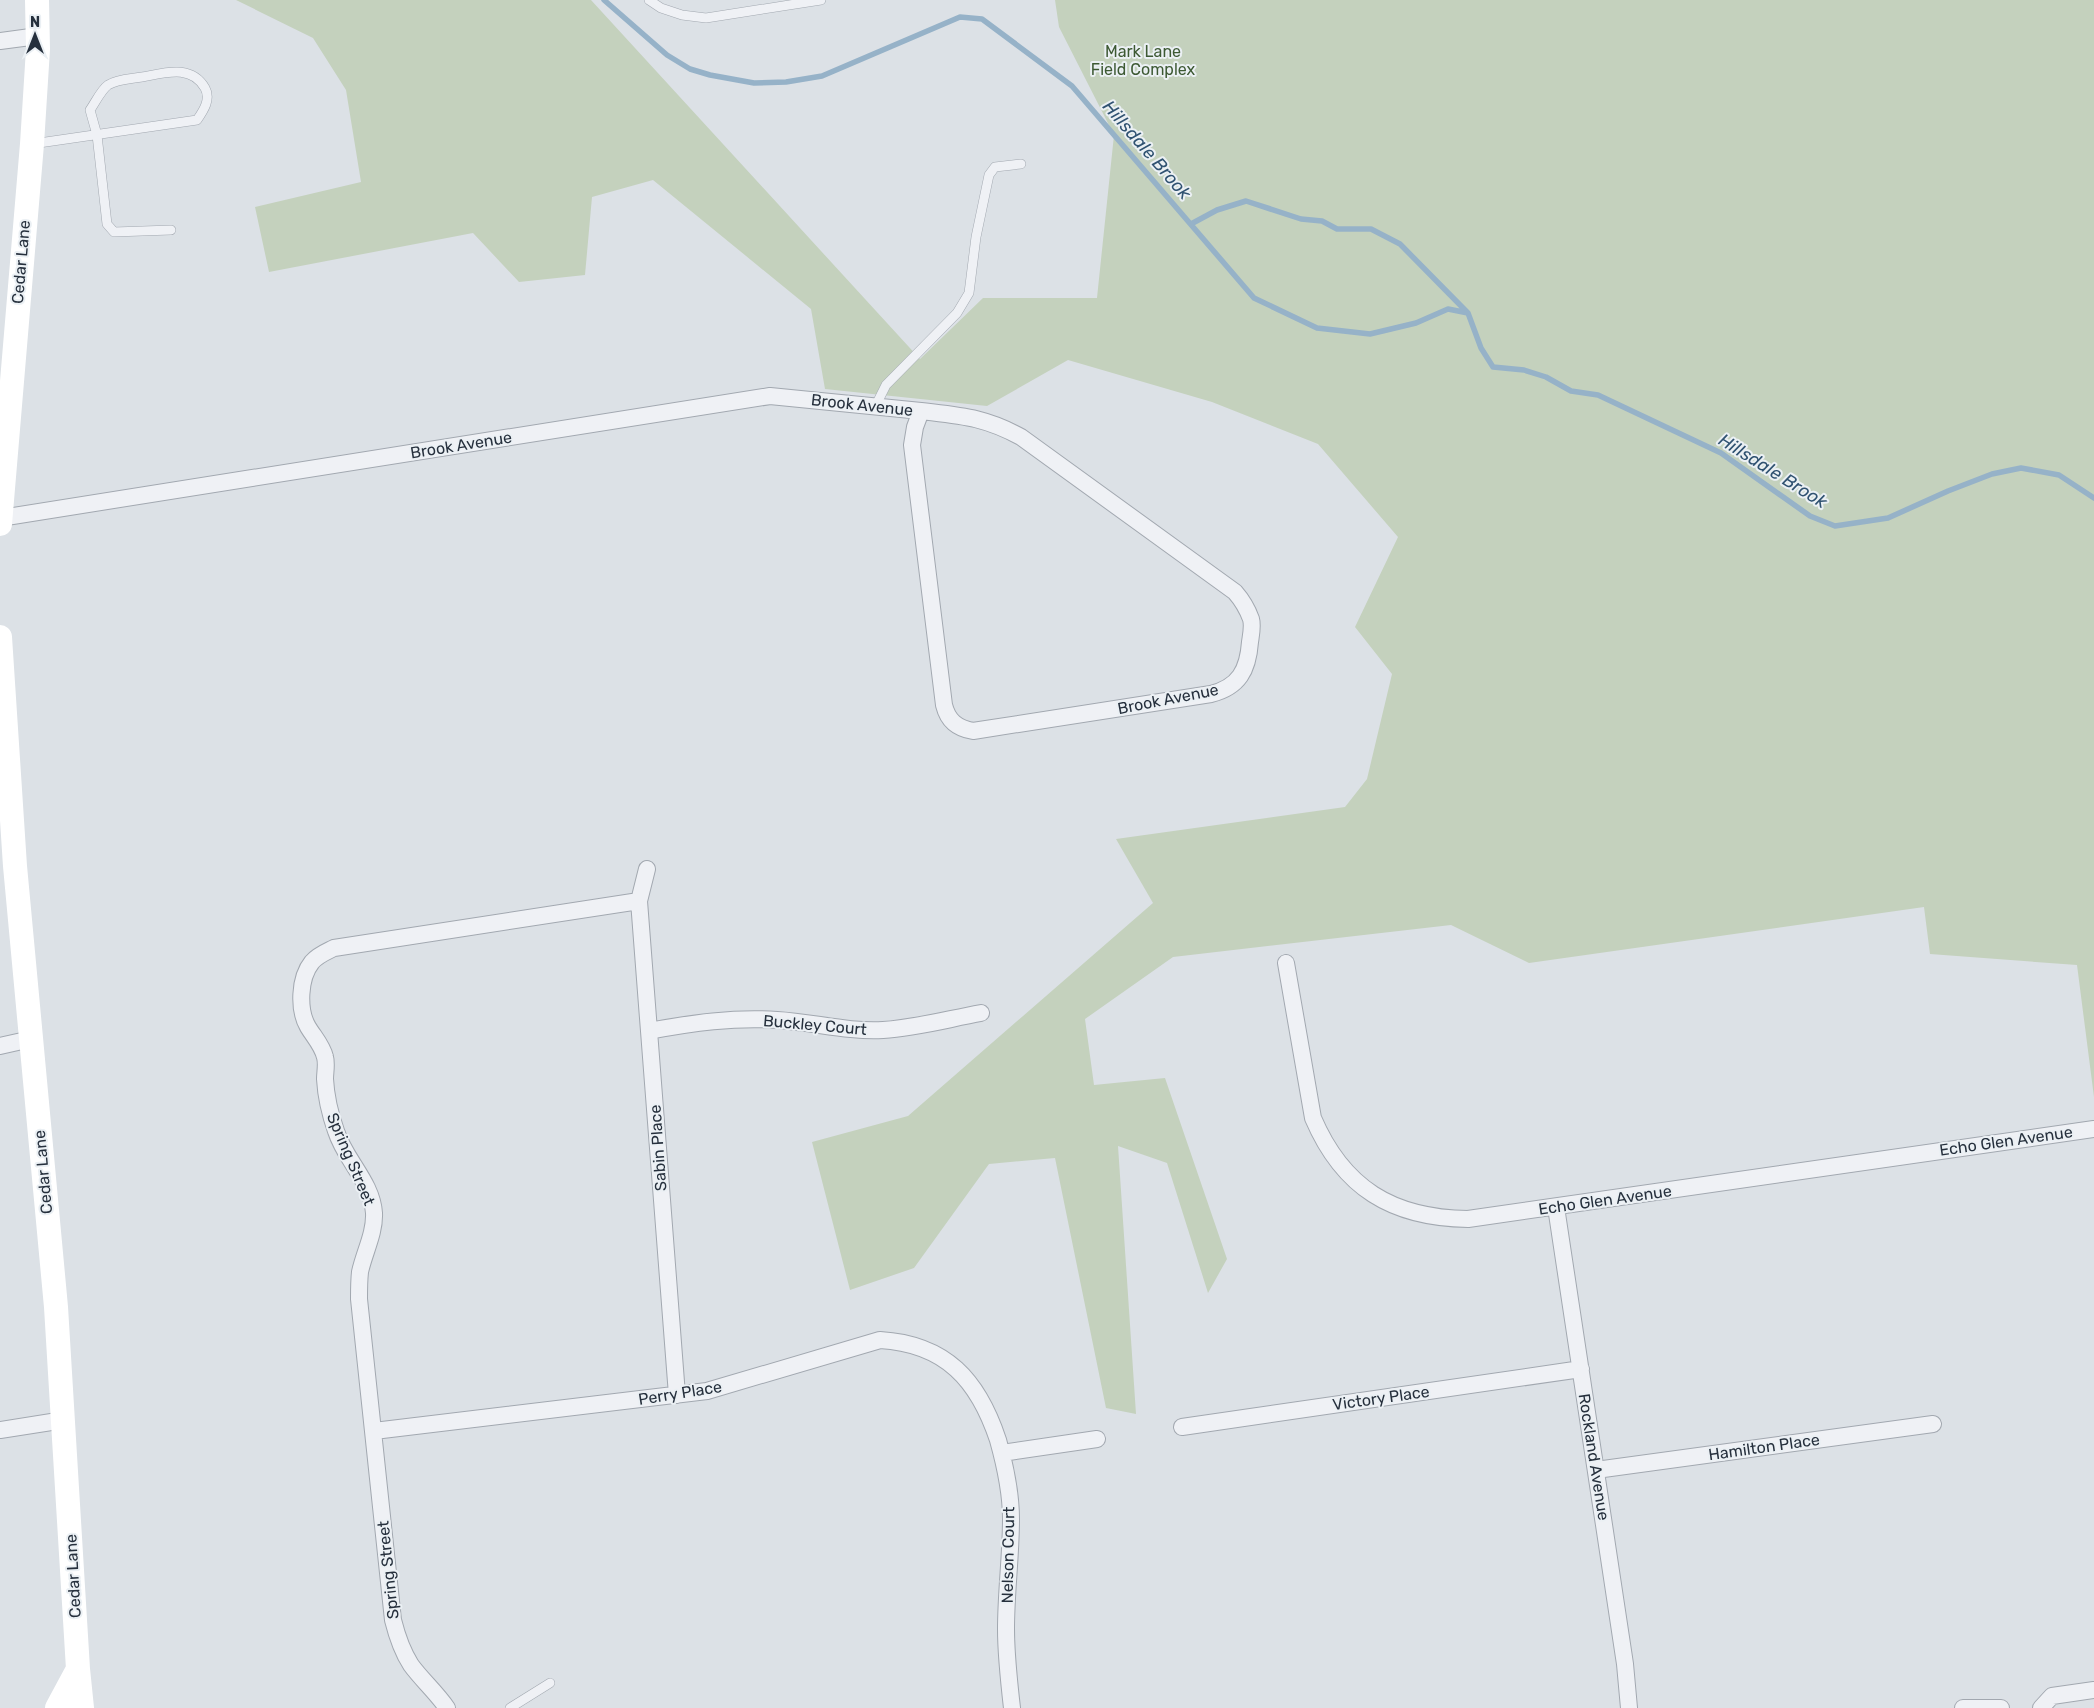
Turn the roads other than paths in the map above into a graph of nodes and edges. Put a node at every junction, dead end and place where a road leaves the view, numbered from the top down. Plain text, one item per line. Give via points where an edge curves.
1 (36, 0) edge
2 (649, 0) edge
3 (821, 0) edge
4 (38, 36) junction
5 (0, 41) edge
6 (96, 136) junction
7 (32, 144) junction
8 (1022, 164) dead end
9 (171, 230) dead end
10 (876, 405) junction
11 (922, 411) junction
12 (0, 520) edge
13 (0, 637) edge
14 (648, 869) dead end
15 (639, 901) junction
16 (1286, 963) dead end
17 (981, 1013) dead end
18 (649, 1031) junction
19 (31, 1040) junction
20 (0, 1046) edge
21 (2094, 1129) edge
22 (1556, 1207) junction
23 (1580, 1369) junction
24 (677, 1395) junction
25 (985, 1406) joint
26 (64, 1420) junction
27 (1933, 1424) dead end
28 (1182, 1427) dead end
29 (0, 1430) edge
30 (374, 1431) junction
31 (1097, 1439) dead end
32 (1002, 1453) junction
33 (1596, 1470) junction
34 (78, 1669) junction
35 (550, 1683) dead end
36 (2094, 1690) edge
37 (57, 1708) edge
38 (82, 1708) edge
39 (447, 1708) edge
40 (510, 1708) edge
41 (1012, 1708) edge
42 (1629, 1708) edge
43 (1963, 1708) edge
44 (2001, 1708) edge
45 (2041, 1708) edge

1 - 4 street, Cedar Lane
2 - 3 lane via 661,8 706,18
4 - 5 street
4 - 7 street, Cedar Lane
6 - 6 lane via 198,120 205,109 207,93 200,80 191,73 177,71 118,81 106,86 90,110
6 - 7 lane
6 - 9 lane via 107,224 114,232
7 - 12 street, Cedar Lane
8 - 10 lane via 995,167 988,175 969,294 957,313 886,385
10 - 11 street, Brook Avenue
10 - 12 street, Brook Avenue via 770,396
11 - 11 street, Brook Avenue via 973,417 1021,437 1235,592 1245,604 1252,625 1249,658 1244,672 1234,684 1211,694 973,731 961,729 951,722 944,705 912,445
13 - 19 street, Cedar Lane via 15,866
14 - 15 street
15 - 18 street, Sabin Place
15 - 30 street, Spring Street via 334,948 311,963 305,976 302,1010 325,1058 337,1134 363,1179 374,1213 373,1229 360,1273 359,1298
16 - 22 street, Echo Glen Avenue via 1313,1118 1335,1158 1353,1178 1392,1205 1441,1219 1468,1220
17 - 18 street, Buckley Court via 883,1030 735,1019
18 - 24 street, Sabin Place
19 - 20 street
19 - 26 street, Cedar Lane
21 - 22 street, Echo Glen Avenue
22 - 23 street, Rockland Avenue
23 - 28 street, Victory Place
23 - 33 street, Rockland Avenue
24 - 25 street, Perry Place via 707,1391 880,1340 900,1341 944,1358 974,1387
24 - 30 street, Perry Place
25 - 32 street, Nelson Court
26 - 29 street
26 - 34 street, Cedar Lane
27 - 33 street, Hamilton Place
30 - 39 street, Spring Street via 393,1620 399,1643 411,1665
31 - 32 street
32 - 41 street, Nelson Court via 1011,1517 1006,1628
33 - 42 street, Rockland Avenue
34 - 37 street
34 - 38 street, Cedar Lane
35 - 40 lane
36 - 45 street via 2052,1696
43 - 44 street

